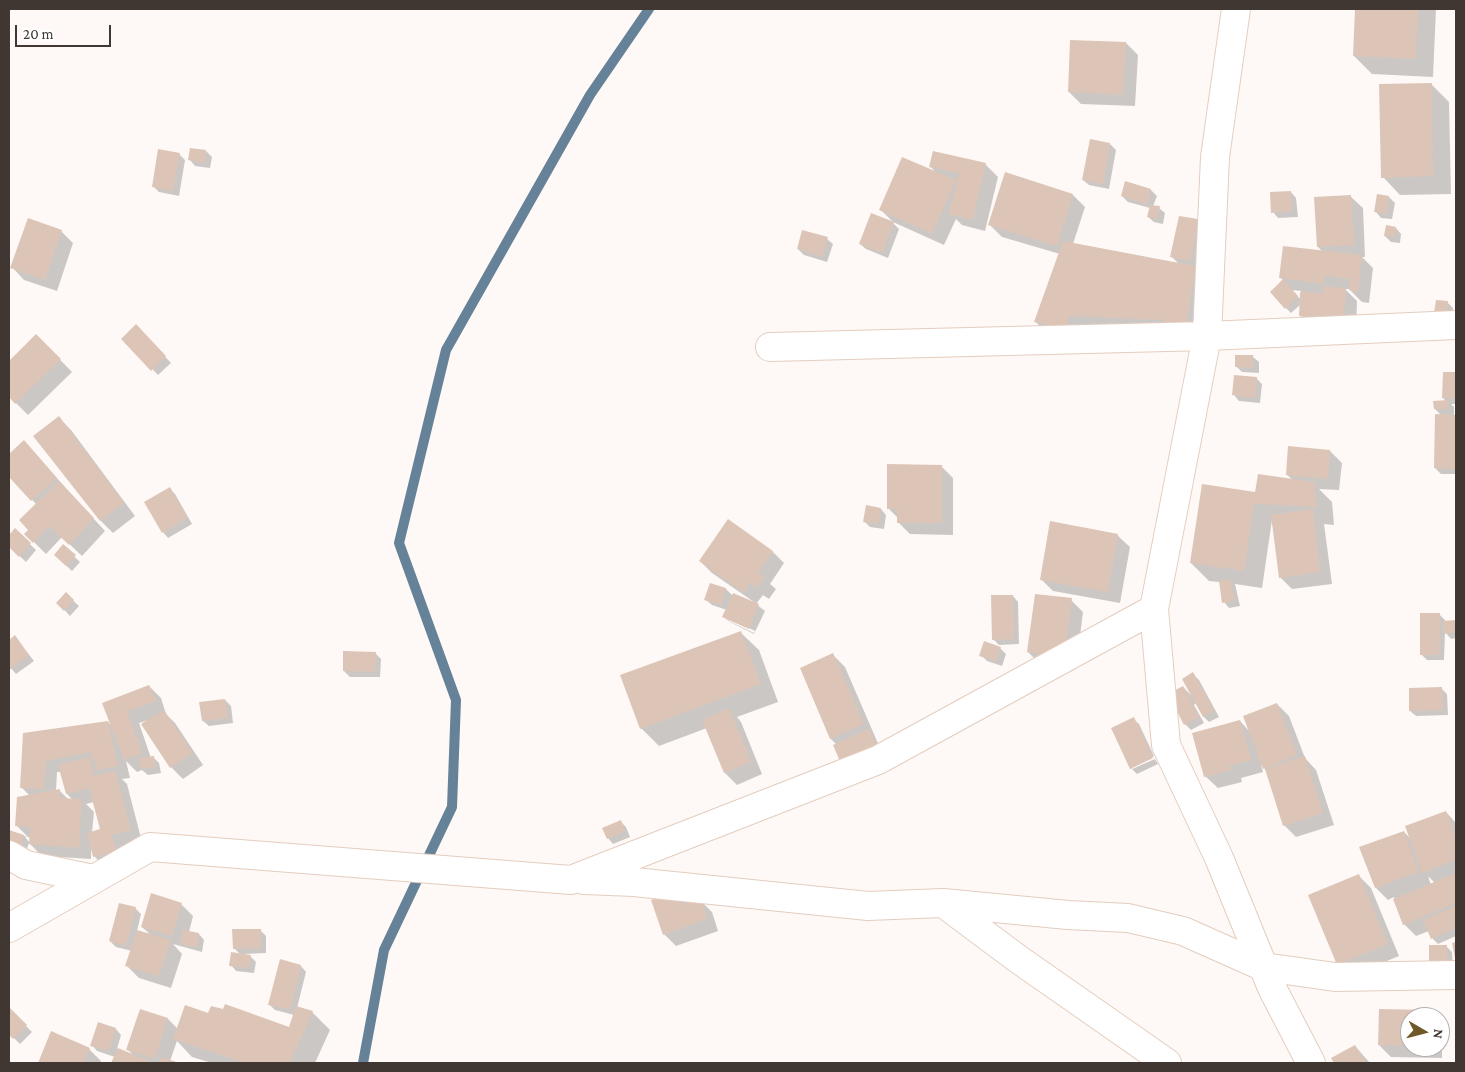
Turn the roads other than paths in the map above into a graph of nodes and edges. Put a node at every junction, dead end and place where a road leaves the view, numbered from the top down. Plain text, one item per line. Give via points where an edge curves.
1 (1236, 9) edge
2 (1456, 325) edge
3 (1208, 336) junction
4 (770, 347) dead end
5 (1154, 609) junction
6 (9, 855) edge
7 (93, 879) junction
8 (571, 880) junction
9 (943, 903) junction
10 (9, 928) edge
11 (1264, 967) junction
12 (1456, 975) edge
13 (1167, 1063) edge
14 (1311, 1063) edge

1 - 3 street via 1215,157
2 - 3 street
3 - 4 street
3 - 5 street
5 - 8 street via 878,760
5 - 11 street via 1166,744 1219,858
6 - 7 street via 26,865
7 - 8 street via 150,847
7 - 10 street
8 - 9 street via 634,882 868,906
9 - 11 street via 1128,918 1183,932
9 - 13 street
11 - 12 street via 1335,977
11 - 14 street

